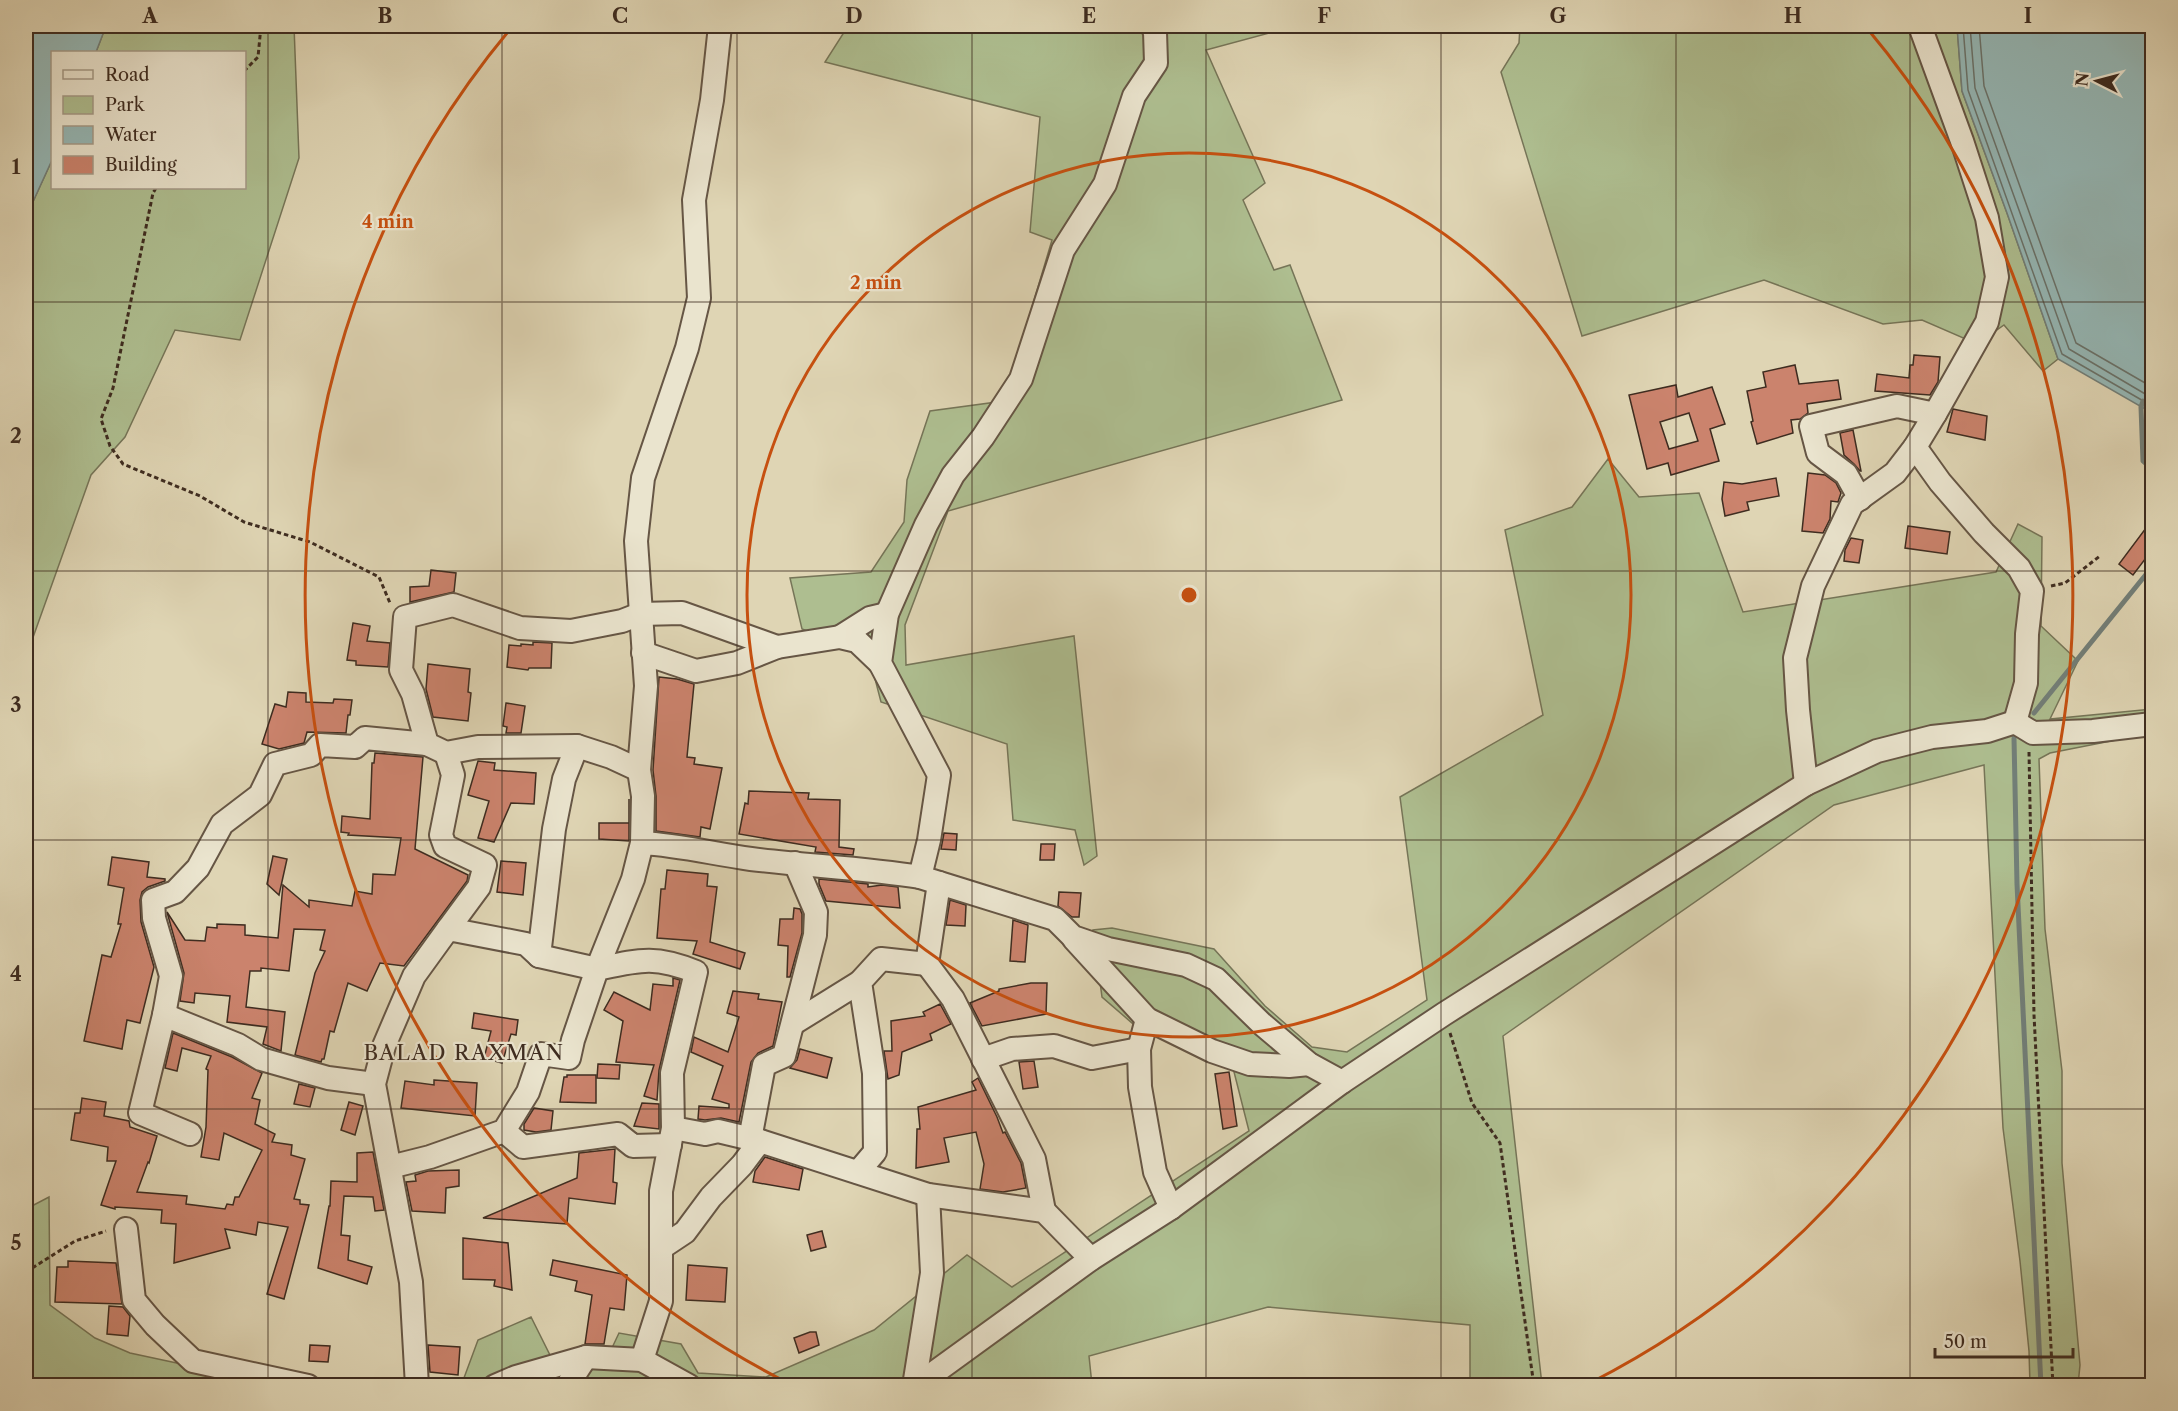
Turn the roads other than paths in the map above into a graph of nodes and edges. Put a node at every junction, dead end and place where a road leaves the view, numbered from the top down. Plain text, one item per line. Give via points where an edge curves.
1 (720, 26) edge
2 (1152, 26) edge
3 (1920, 26) edge
4 (1935, 414) junction
5 (1915, 447) junction
6 (1860, 499) junction
7 (640, 614) junction
8 (887, 614) junction
9 (840, 637) junction
10 (777, 647) junction
11 (644, 653) junction
12 (880, 663) junction
13 (2152, 724) edge
14 (2024, 728) junction
15 (578, 746) junction
16 (436, 748) junction
17 (639, 770) junction
18 (1806, 784) junction
19 (642, 843) junction
20 (795, 863) junction
21 (929, 880) junction
22 (448, 929) junction
23 (1073, 938) junction
24 (539, 957) junction
25 (927, 964) junction
26 (597, 969) junction
27 (860, 982) junction
28 (164, 1016) junction
29 (1147, 1019) junction
30 (794, 1023) junction
31 (1139, 1049) junction
32 (983, 1059) junction
33 (1309, 1064) junction
34 (1342, 1082) junction
35 (374, 1084) junction
36 (504, 1131) junction
37 (190, 1134) dead end
38 (671, 1137) junction
39 (755, 1140) junction
40 (390, 1167) junction
41 (858, 1172) junction
42 (928, 1195) junction
43 (1172, 1208) junction
44 (1044, 1211) junction
45 (126, 1229) road end
46 (661, 1248) junction
47 (1091, 1259) junction
48 (586, 1357) junction
49 (642, 1360) junction
50 (308, 1386) edge
51 (417, 1386) edge
52 (495, 1386) edge
53 (567, 1386) edge
54 (689, 1386) edge
55 (916, 1386) edge

1 - 7 street via 712,100 694,200 699,298 687,348 644,478 636,541
2 - 8 street via 1156,63 1134,96 1105,184 1063,250 1021,379 953,475
3 - 4 street via 1986,218 1997,277 1987,322
4 - 5 street
4 - 6 street via 1897,406 1811,426 1818,453 1846,474
5 - 6 street via 1895,473
5 - 14 street via 1940,482 2019,568 2032,591
6 - 18 street via 1852,504 1813,585 1795,658
7 - 10 street via 682,613
7 - 11 street
7 - 16 street via 571,631 519,628 453,605 405,617 401,670
8 - 9 street via 870,618
8 - 12 street
9 - 10 street
9 - 12 street via 857,641
10 - 11 street via 737,663 696,671
11 - 17 street via 646,686
12 - 21 street via 939,775 929,840
13 - 14 street via 2094,731
14 - 18 street via 1932,737 1877,751
15 - 16 street
15 - 17 street
15 - 24 street via 564,779 554,830
16 - 22 street via 453,775 441,835 445,846 485,865 479,886
16 - 28 street via 365,738 355,747 320,746 310,755 274,764 260,795 222,824 198,868 175,892 153,900 154,918 171,976
17 - 19 street
18 - 34 street
19 - 20 street
19 - 26 street via 627,896
20 - 21 street via 871,869
20 - 30 street via 816,912 815,934
21 - 23 street via 1055,919
21 - 25 street
22 - 24 street via 526,944
22 - 35 street via 414,976 384,1046
23 - 29 street
23 - 33 street via 1186,965 1216,980
24 - 26 street
25 - 27 street via 881,959
25 - 32 street via 953,999
26 - 36 street via 569,1058 541,1054 528,1092
26 - 38 street via 646,959 696,972 672,1073
27 - 30 street
27 - 41 street via 874,1073 875,1152
28 - 35 street via 238,1045 261,1059 328,1078
28 - 37 street via 140,1113
29 - 31 street
29 - 33 street via 1212,1051 1250,1064
30 - 39 street via 784,1056 764,1065
31 - 32 street via 1092,1058 1054,1046 1012,1049
31 - 43 street via 1140,1087 1155,1172
32 - 44 street via 1034,1160
33 - 34 street
34 - 43 street
35 - 40 street
36 - 38 street via 523,1148 618,1134 633,1146
36 - 40 street
38 - 39 street via 718,1131
38 - 46 street via 661,1191
39 - 41 street
39 - 46 street via 742,1165 685,1232
40 - 51 street via 411,1282
41 - 42 street
42 - 44 street
42 - 55 street via 932,1273
43 - 47 street
44 - 47 street
45 - 50 street via 134,1300 193,1361
46 - 49 street via 661,1301
47 - 55 street
48 - 49 street
48 - 52 street
48 - 53 street
49 - 54 street

